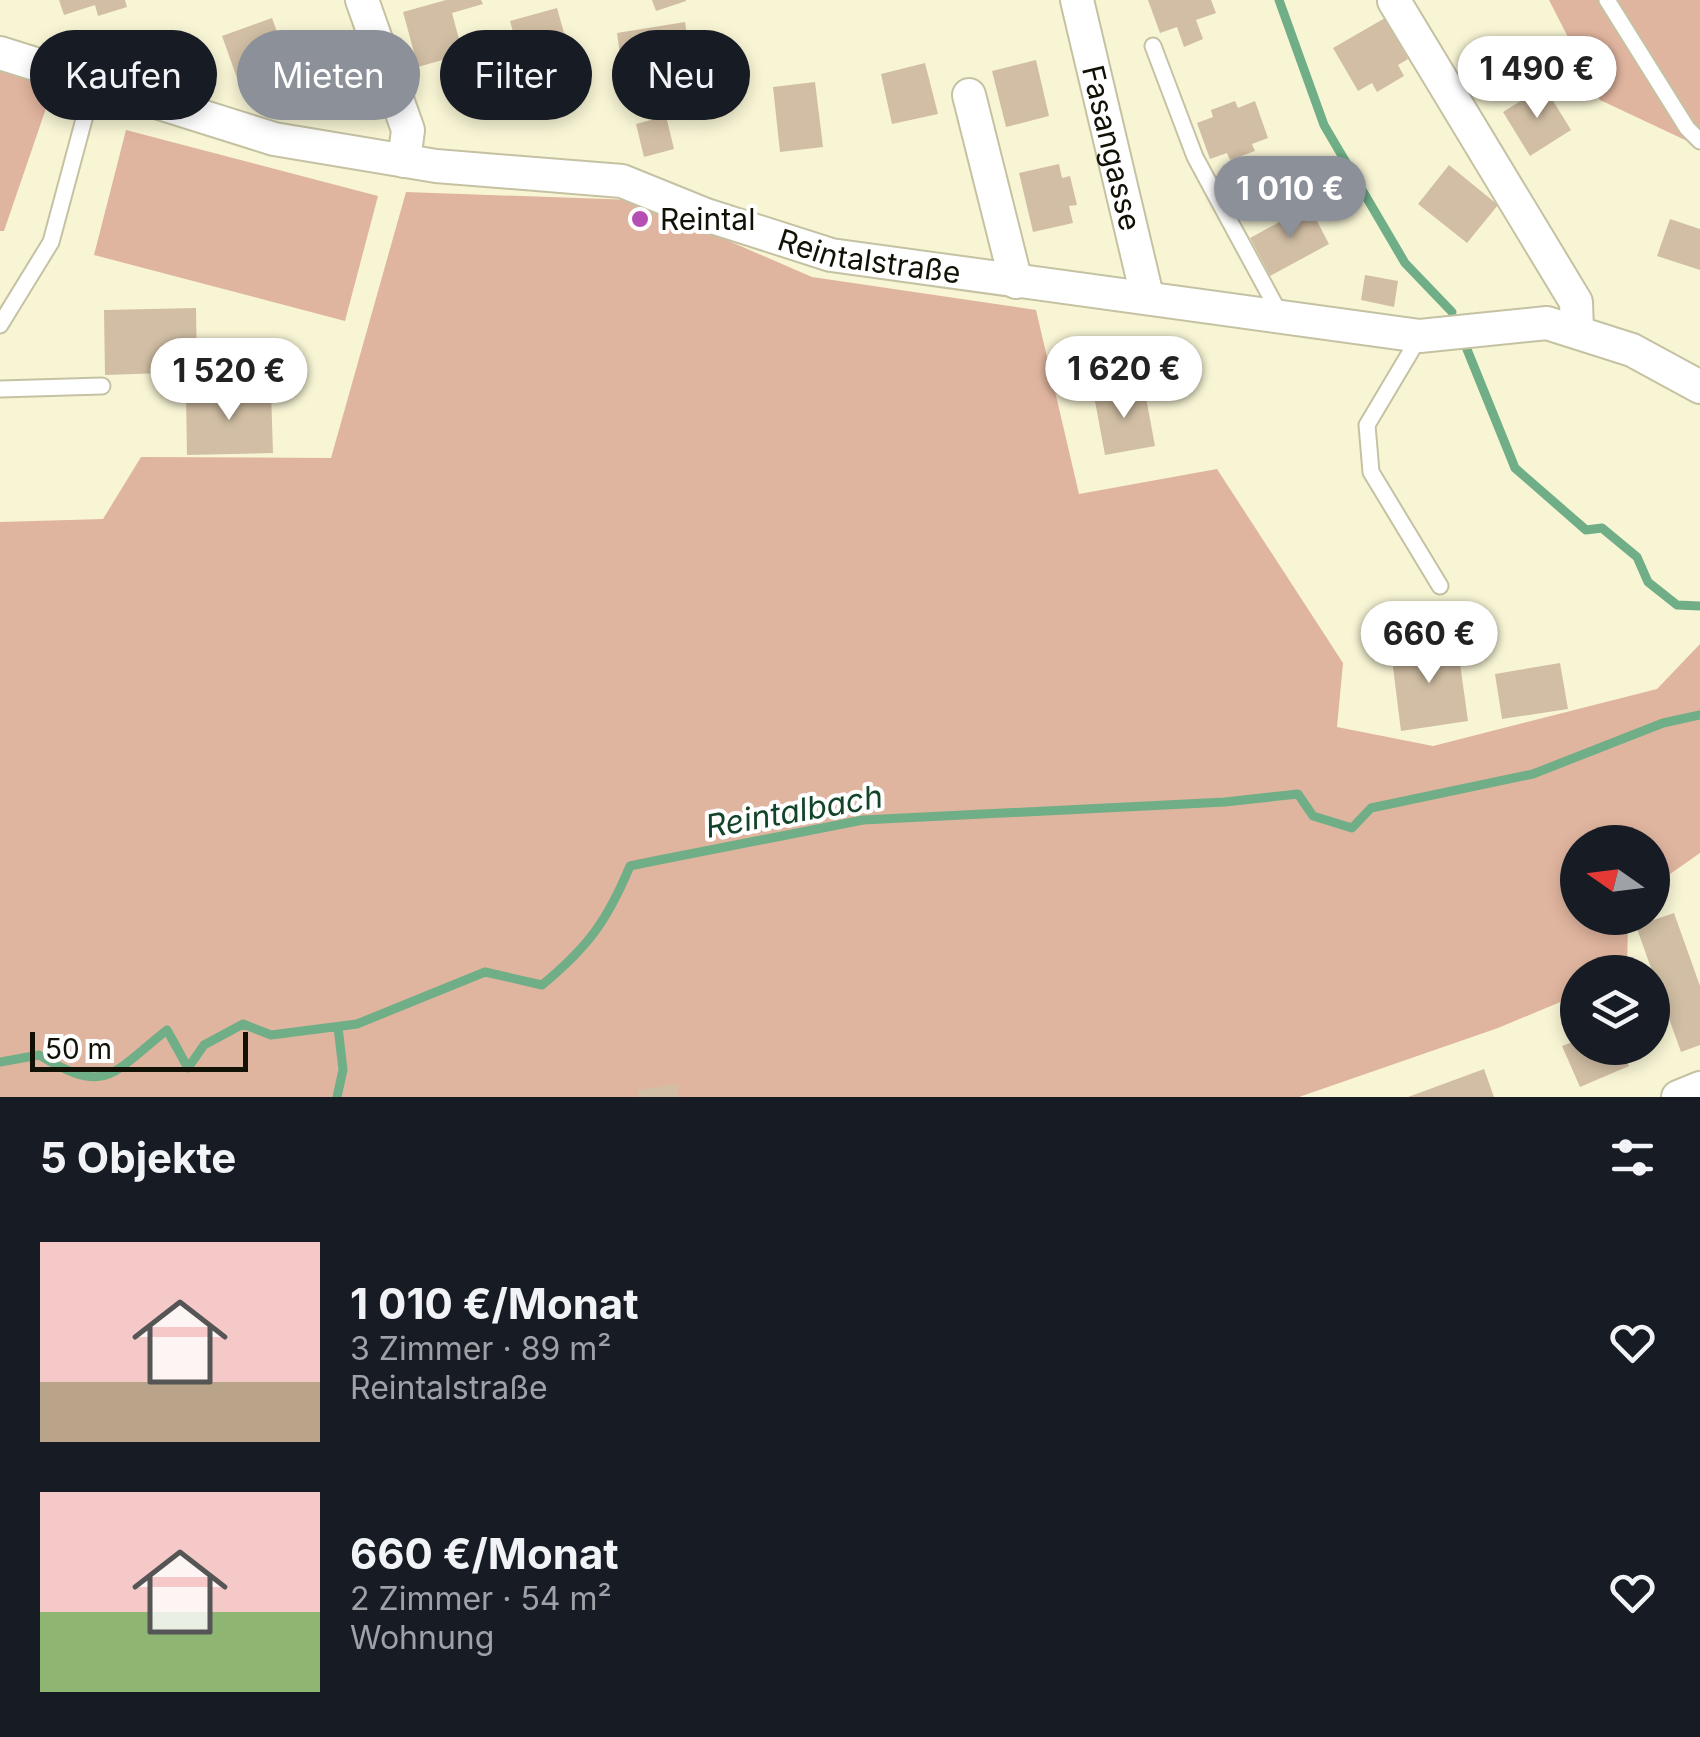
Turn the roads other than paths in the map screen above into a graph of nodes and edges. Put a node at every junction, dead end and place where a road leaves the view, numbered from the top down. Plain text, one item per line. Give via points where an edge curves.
1 (362, 0) edge
2 (1077, 0) edge
3 (1606, 0) edge
4 (1394, 1) edge
5 (1153, 46) dead end
6 (0, 53) edge
7 (30, 62) edge
8 (970, 95) dead end
9 (84, 120) edge
10 (214, 120) edge
11 (1700, 141) edge
12 (404, 160) junction
13 (1016, 282) junction
14 (1148, 296) junction
15 (1281, 316) junction
16 (0, 325) edge
17 (1577, 329) junction
18 (1420, 336) junction
19 (102, 386) dead end
20 (1700, 388) edge
21 (0, 389) edge
22 (1440, 586) dead end
23 (1700, 1088) edge
24 (1678, 1097) edge

1 - 12 street via 408,130
2 - 14 street, Fasangasse
3 - 11 lane
4 - 17 street via 1576,302
5 - 15 lane via 1195,157
6 - 7 street, Reintalstraße
8 - 13 street
9 - 16 lane via 52,242
10 - 12 street, Reintalstraße via 274,139
12 - 13 street, Reintalstraße via 622,181 818,252
13 - 14 street, Reintalstraße
14 - 15 street, Reintalstraße
15 - 18 street, Reintalstraße
17 - 18 street, Reintalstraße via 1546,323
17 - 20 street, Reintalstraße
18 - 22 lane via 1367,425 1372,472
19 - 21 lane
23 - 24 street

